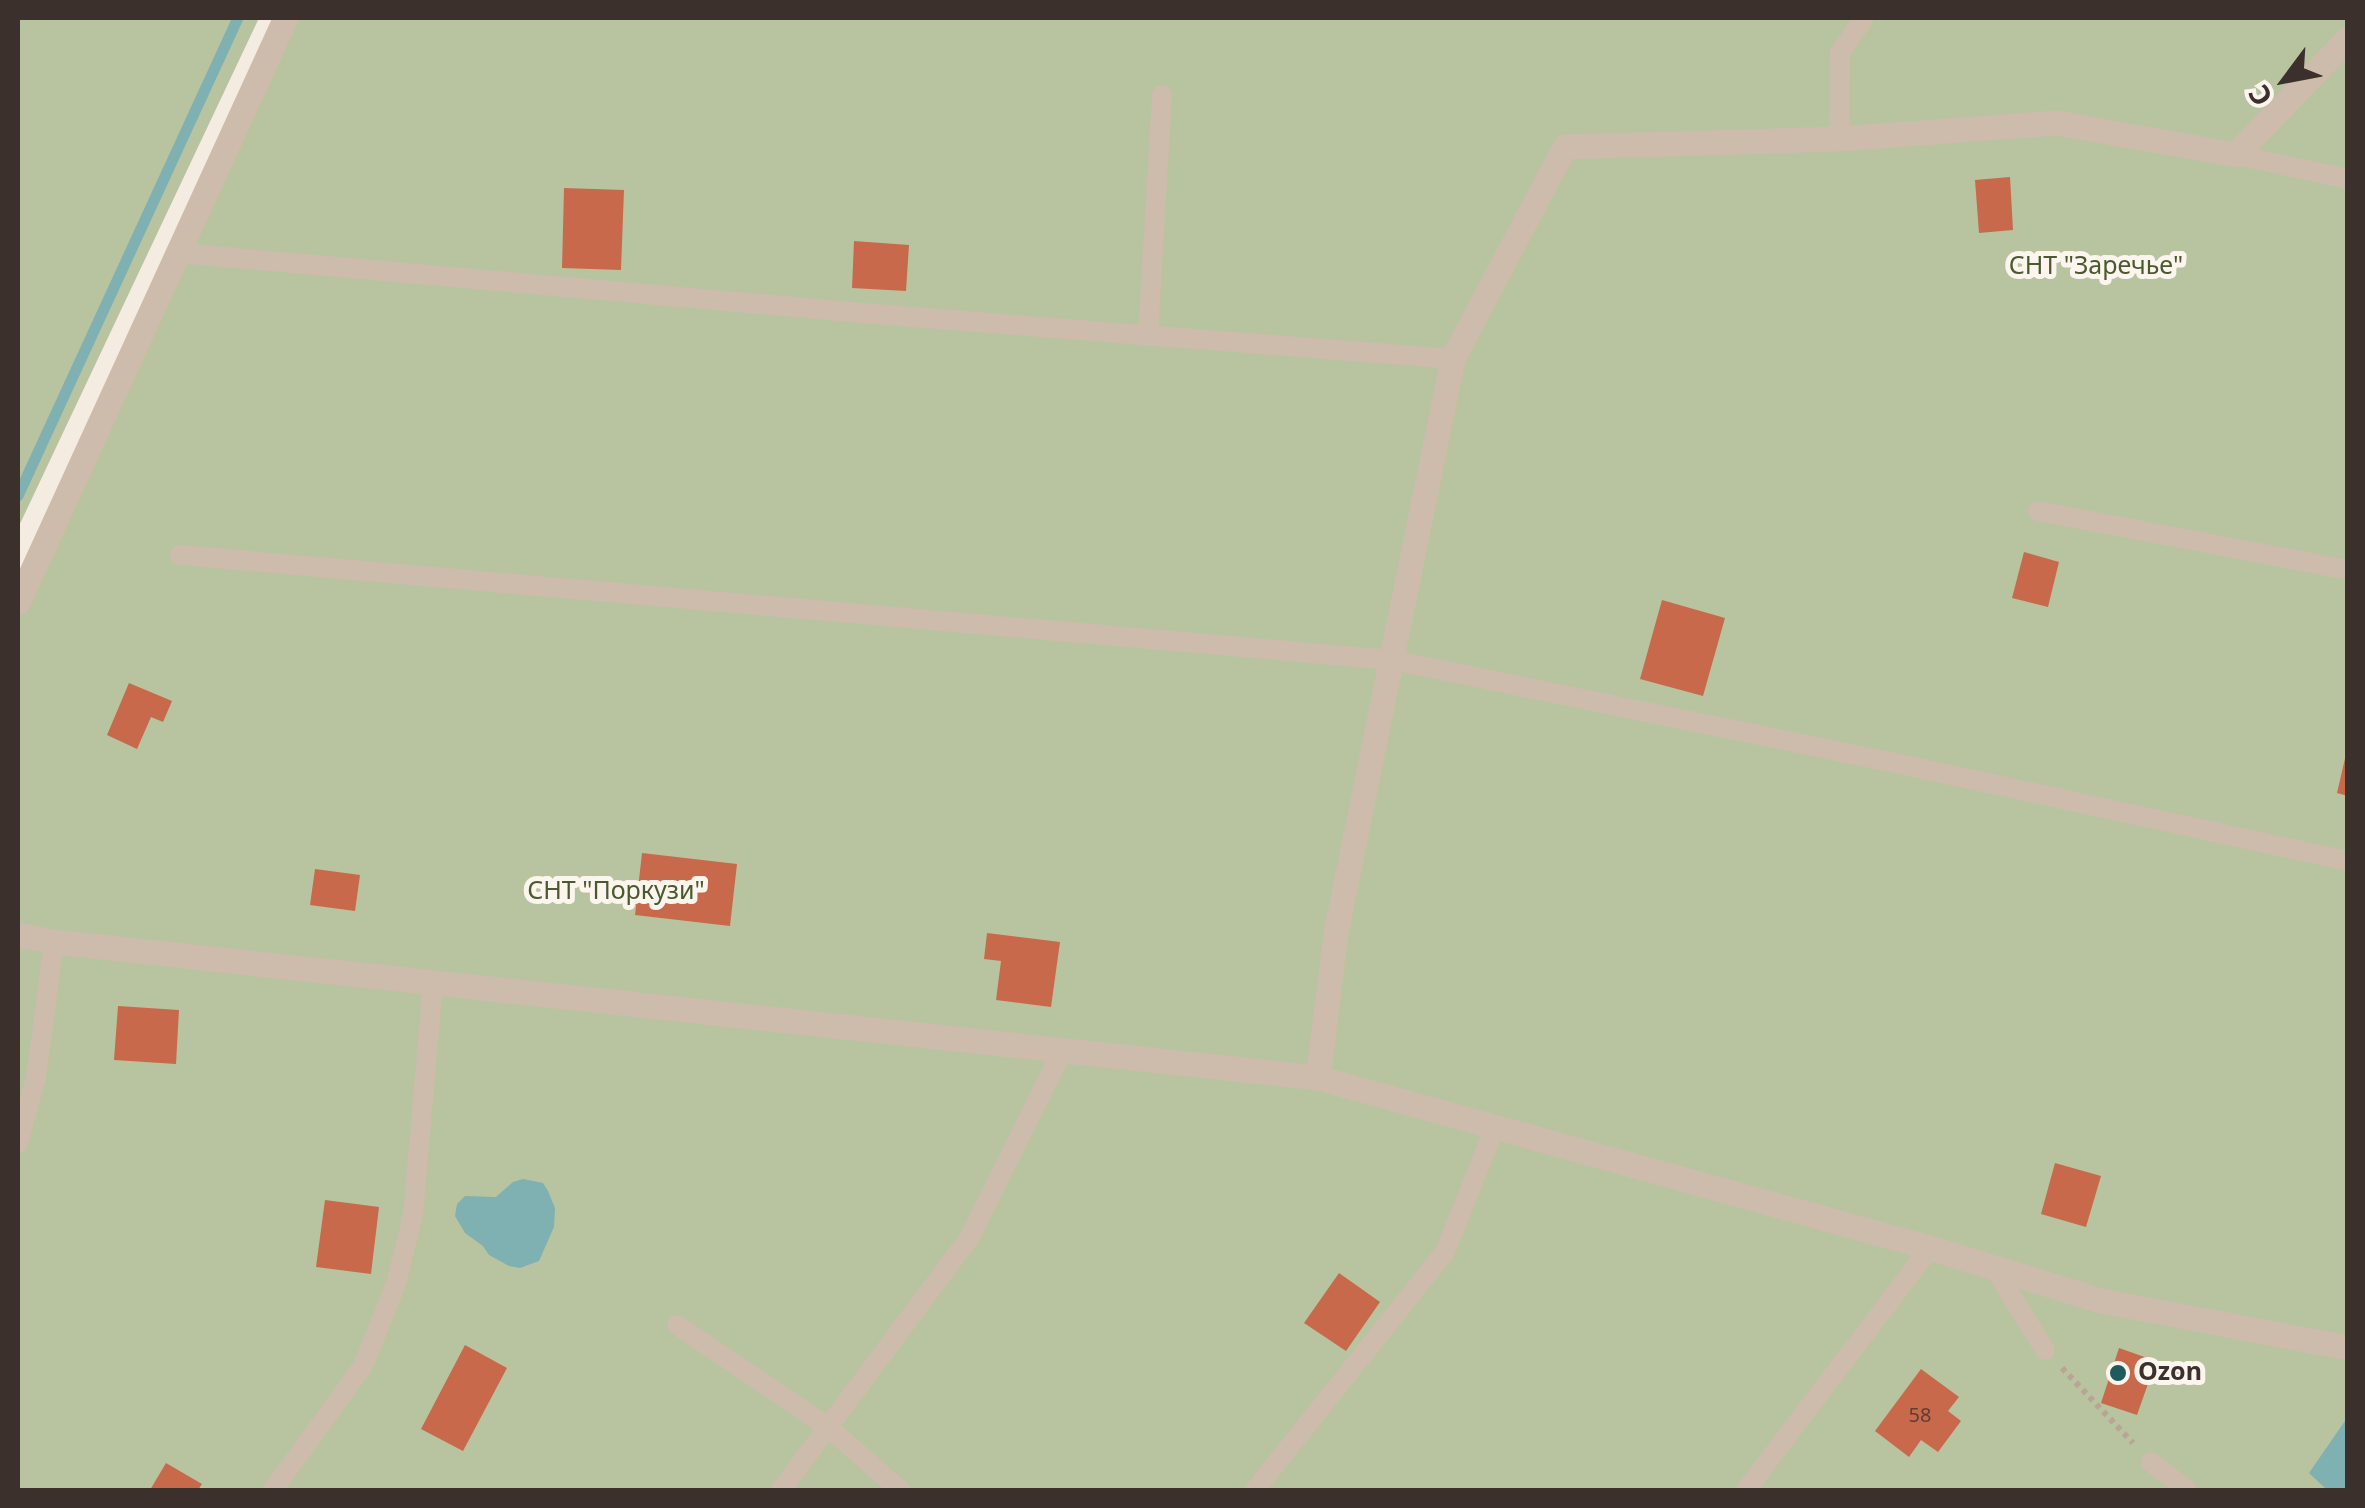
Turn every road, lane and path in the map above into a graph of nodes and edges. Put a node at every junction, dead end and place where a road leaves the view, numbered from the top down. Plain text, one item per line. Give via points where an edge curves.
1 (286, 18) edge
2 (1864, 18) edge
3 (2348, 39) edge
4 (1162, 95) dead end
5 (1839, 139) junction
6 (2236, 155) junction
7 (2348, 179) edge
8 (178, 253) junction
9 (1148, 336) junction
10 (1453, 359) junction
11 (2038, 511) dead end
12 (180, 555) dead end
13 (2348, 570) edge
14 (18, 604) edge
15 (1392, 660) junction
16 (2348, 861) edge
17 (18, 935) edge
18 (54, 942) junction
19 (433, 984) junction
20 (1062, 1051) junction
21 (1318, 1078) junction
22 (1494, 1128) junction
23 (18, 1142) edge
24 (1930, 1248) junction
25 (1996, 1271) junction
26 (677, 1325) dead end
27 (2348, 1348) edge
28 (2045, 1350) joint
29 (828, 1427) junction
30 (2150, 1462) joint
31 (273, 1490) edge
32 (780, 1490) edge
33 (900, 1490) edge
34 (1255, 1490) edge
35 (1746, 1490) edge
36 (2187, 1490) edge

1 - 8 street
2 - 5 lane via 1840,53
3 - 6 street
4 - 9 lane
5 - 6 street via 2057,123
5 - 10 street via 1564,147
6 - 7 lane
8 - 9 lane
8 - 14 street
9 - 10 lane
10 - 15 street
11 - 13 lane
12 - 15 lane
15 - 16 lane
15 - 21 street via 1336,933
17 - 18 street
18 - 19 street
18 - 23 lane via 36,1078
19 - 20 street
19 - 31 lane via 413,1214 396,1284 363,1366
20 - 21 street
20 - 29 lane via 970,1237
21 - 22 street
22 - 24 street
22 - 34 lane via 1444,1252
24 - 25 street
24 - 35 lane
25 - 27 street via 2101,1301
25 - 28 lane
26 - 29 lane
28 - 30 path
29 - 32 lane
29 - 33 lane
30 - 36 lane

